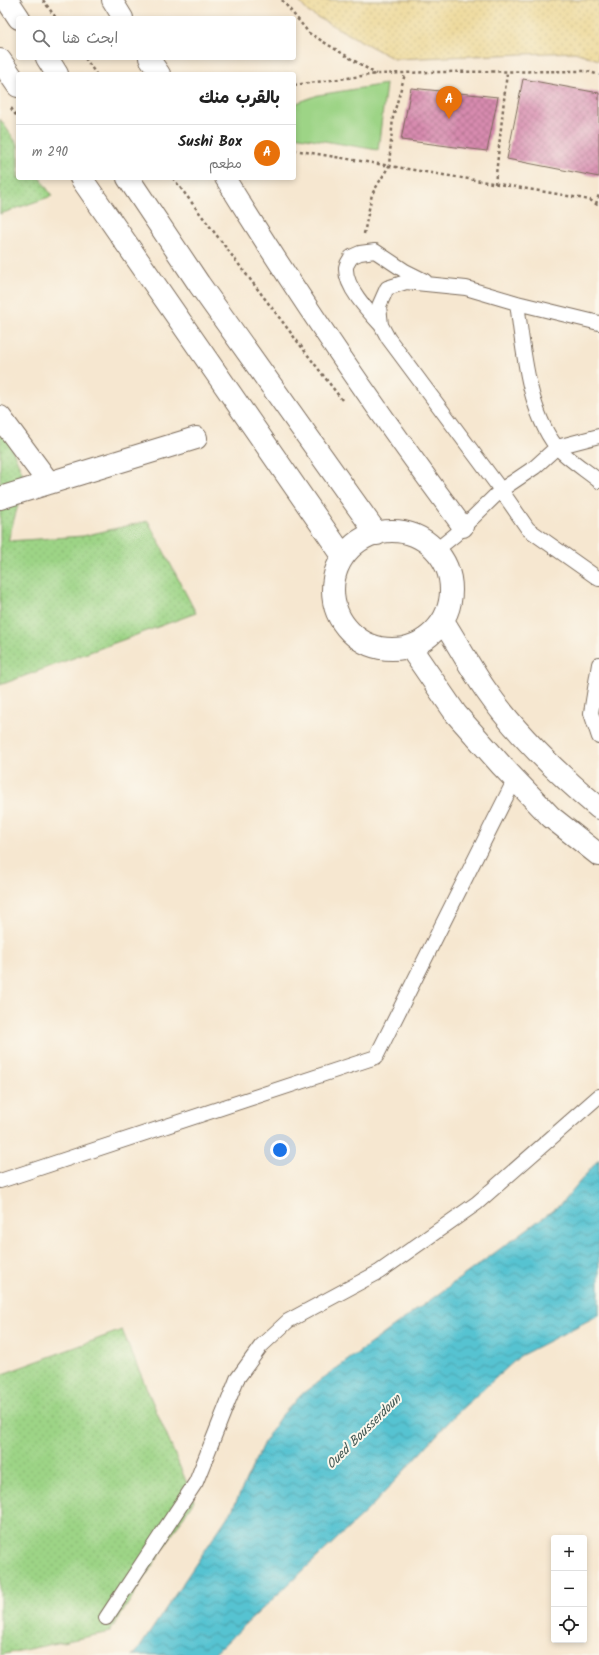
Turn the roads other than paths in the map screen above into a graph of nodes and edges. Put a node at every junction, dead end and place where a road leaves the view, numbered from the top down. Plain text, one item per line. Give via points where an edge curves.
1 (7, 0) edge
2 (112, 0) edge
3 (18, 16) edge
4 (122, 16) edge
5 (0, 60) edge
6 (48, 60) edge
7 (150, 60) edge
8 (57, 72) edge
9 (159, 72) edge
10 (16, 83) edge
11 (82, 180) edge
12 (129, 180) edge
13 (226, 180) edge
14 (433, 286) junction
15 (517, 303) junction
16 (599, 323) edge
17 (381, 325) junction
18 (0, 417) edge
19 (599, 436) edge
20 (196, 438) dead end
21 (557, 447) junction
22 (599, 481) edge
23 (49, 483) junction
24 (501, 490) junction
25 (0, 498) edge
26 (463, 527) junction
27 (377, 534) junction
28 (435, 551) junction
29 (343, 556) junction
30 (599, 579) edge
31 (443, 621) junction
32 (410, 647) junction
33 (599, 664) edge
34 (599, 738) edge
35 (515, 779) junction
36 (599, 808) edge
37 (599, 855) edge
38 (599, 1096) edge
39 (0, 1181) edge
40 (106, 1618) dead end

1 - 3 main road
2 - 4 street
5 - 10 main road
6 - 8 main road
7 - 9 street
11 - 29 main road
12 - 27 main road via 194,278
13 - 26 street via 326,336 394,435
14 - 15 lane via 466,288
14 - 17 lane via 406,282 387,288 379,306
14 - 17 lane via 375,251 351,256 346,267 348,280 364,306
15 - 16 lane
15 - 21 lane via 527,374 543,427
17 - 24 lane
18 - 23 main road
19 - 21 lane
20 - 23 main road
21 - 22 lane
21 - 24 lane
23 - 25 main road
24 - 26 lane
24 - 30 lane via 528,529
26 - 28 lane
27 - 28 main road via 388,531 409,534 428,543
27 - 29 main road via 368,536 351,547
28 - 31 main road via 442,559 450,578 450,602
29 - 32 main road via 334,575 333,599 340,618 352,634 363,642 390,649
31 - 32 main road via 428,637
31 - 36 main road via 485,689 511,721 567,781
32 - 35 main road via 456,714
33 - 34 lane via 591,713
35 - 37 main road via 551,817
35 - 39 lane via 376,1057
38 - 40 lane via 477,1203 379,1272 288,1321 261,1346 237,1380 196,1482

